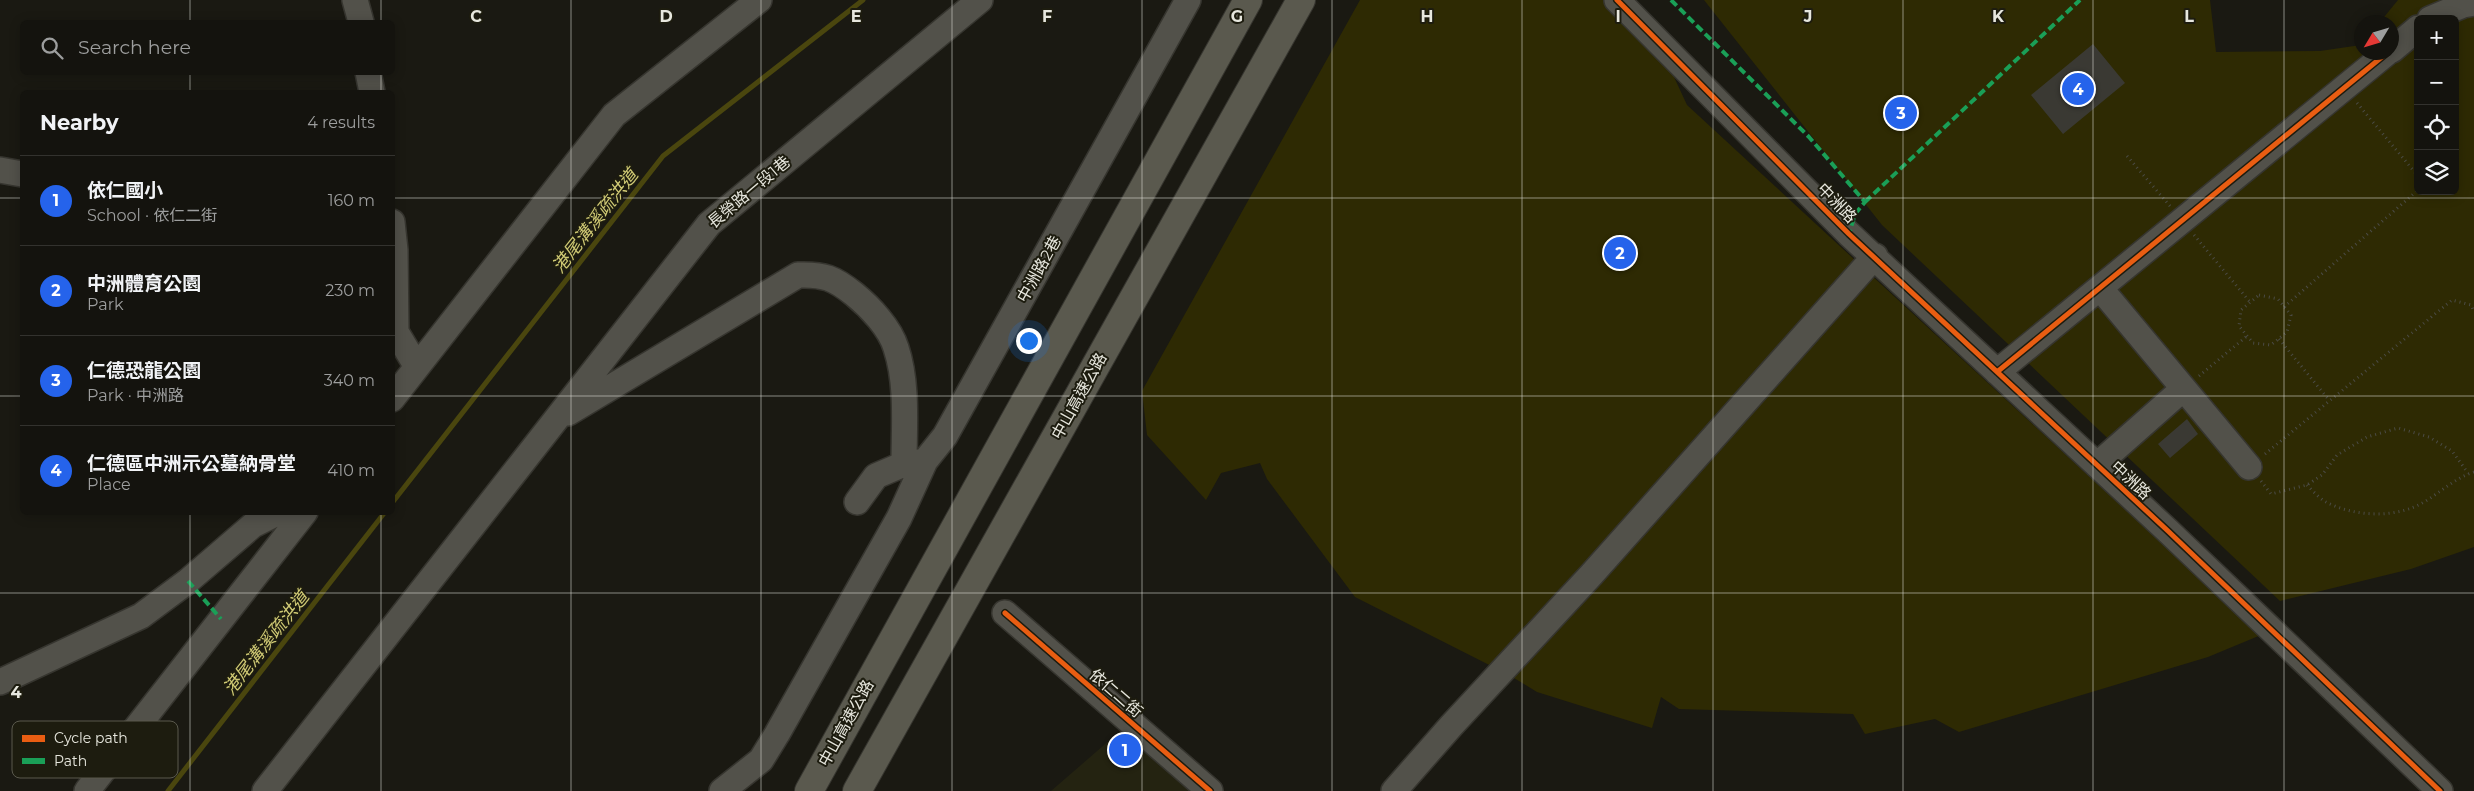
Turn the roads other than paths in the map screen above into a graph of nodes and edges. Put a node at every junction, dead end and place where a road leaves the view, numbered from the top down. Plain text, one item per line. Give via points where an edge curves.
1 (355, 0) edge
2 (759, 0) edge
3 (980, 0) edge
4 (1188, 0) edge
5 (1248, 0) edge
6 (1301, 0) edge
7 (1617, 0) edge
8 (2468, 4) edge
9 (2440, 15) edge
10 (360, 20) edge
11 (2414, 31) edge
12 (2399, 44) edge
13 (2378, 60) edge
14 (369, 75) edge
15 (372, 90) edge
16 (0, 170) edge
17 (20, 174) edge
18 (395, 250) edge
19 (1875, 256) junction
20 (2100, 288) junction
21 (417, 367) junction
22 (1997, 372) junction
23 (2183, 389) junction
24 (395, 395) edge
25 (555, 420) junction
26 (914, 462) junction
27 (2097, 465) junction
28 (2249, 467) road end
29 (858, 502) dead end
30 (273, 515) edge
31 (303, 515) edge
32 (1005, 613) dead end
33 (0, 682) edge
34 (142, 721) edge
35 (97, 778) edge
36 (87, 791) edge
37 (265, 791) edge
38 (722, 791) edge
39 (808, 791) edge
40 (856, 791) edge
41 (1210, 791) edge
42 (1394, 791) edge
43 (2440, 791) edge

1 - 10 street
2 - 21 street via 614,115
3 - 25 street, 長榮路一段1巷 via 709,224
4 - 26 street, 中洲路2巷 via 945,436
5 - 39 highway, 中山高速公路
6 - 40 highway, 中山高速公路
7 - 19 street, 中洲路 via 1849,234
8 - 9 street
11 - 12 street
13 - 20 street
14 - 15 street
16 - 17 street
18 - 21 street via 396,332
19 - 22 street, 中洲路
19 - 42 street via 1599,567
20 - 22 street
20 - 23 street
21 - 24 street
22 - 27 street, 中洲路
23 - 27 street
23 - 28 street
25 - 26 street via 798,275 820,274 839,283 873,309 896,347
25 - 37 street, 長榮路一段1巷
26 - 29 street, 中洲路2巷 via 876,476
26 - 38 street via 899,518 777,734 761,760
27 - 43 street, 中洲路
30 - 33 street via 253,525 140,616
31 - 34 street
32 - 41 street, 依仁二街
35 - 36 street

